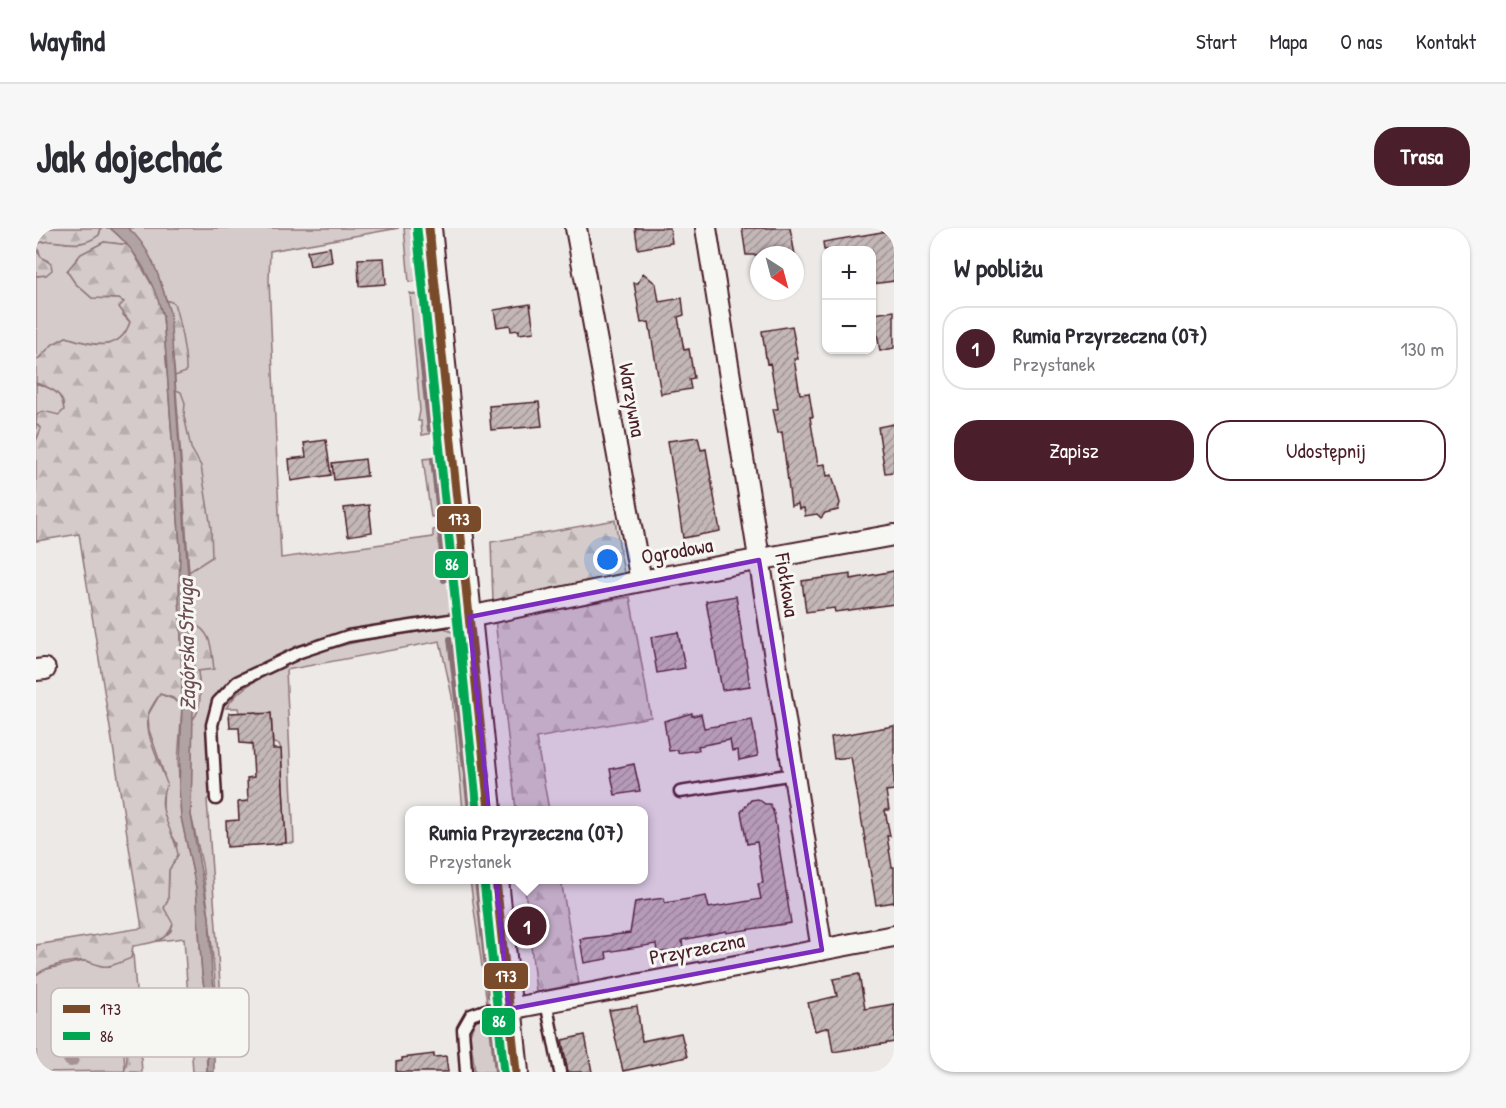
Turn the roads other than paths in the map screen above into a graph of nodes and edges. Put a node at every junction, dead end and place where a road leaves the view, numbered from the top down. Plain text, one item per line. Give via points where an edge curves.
1 (429, 228) edge
2 (576, 228) edge
3 (706, 228) edge
4 (894, 535) edge
5 (759, 560) junction
6 (641, 581) junction
7 (469, 617) junction
8 (794, 774) junction
9 (680, 792) dead end
10 (216, 800) dead end
11 (489, 806) edge
12 (496, 884) edge
13 (894, 936) edge
14 (822, 950) junction
15 (546, 1002) junction
16 (509, 1009) junction
17 (466, 1072) edge
18 (516, 1072) edge
19 (560, 1072) edge

1 - 7 street
2 - 6 street, Warzywna
3 - 5 street, Fiołkowa
4 - 5 street, Ogrodowa
5 - 6 street, Ogrodowa
5 - 8 street, Fiołkowa
6 - 7 street, Ogrodowa
7 - 10 lane via 348,636 300,652 237,682 218,702 212,725
7 - 11 street
8 - 9 lane
8 - 14 street, Fiołkowa
12 - 16 street
13 - 14 street, Przyrzeczna
14 - 15 street, Przyrzeczna
15 - 16 street, Przyrzeczna
15 - 19 lane
16 - 17 lane via 471,1015 463,1029
16 - 18 street

